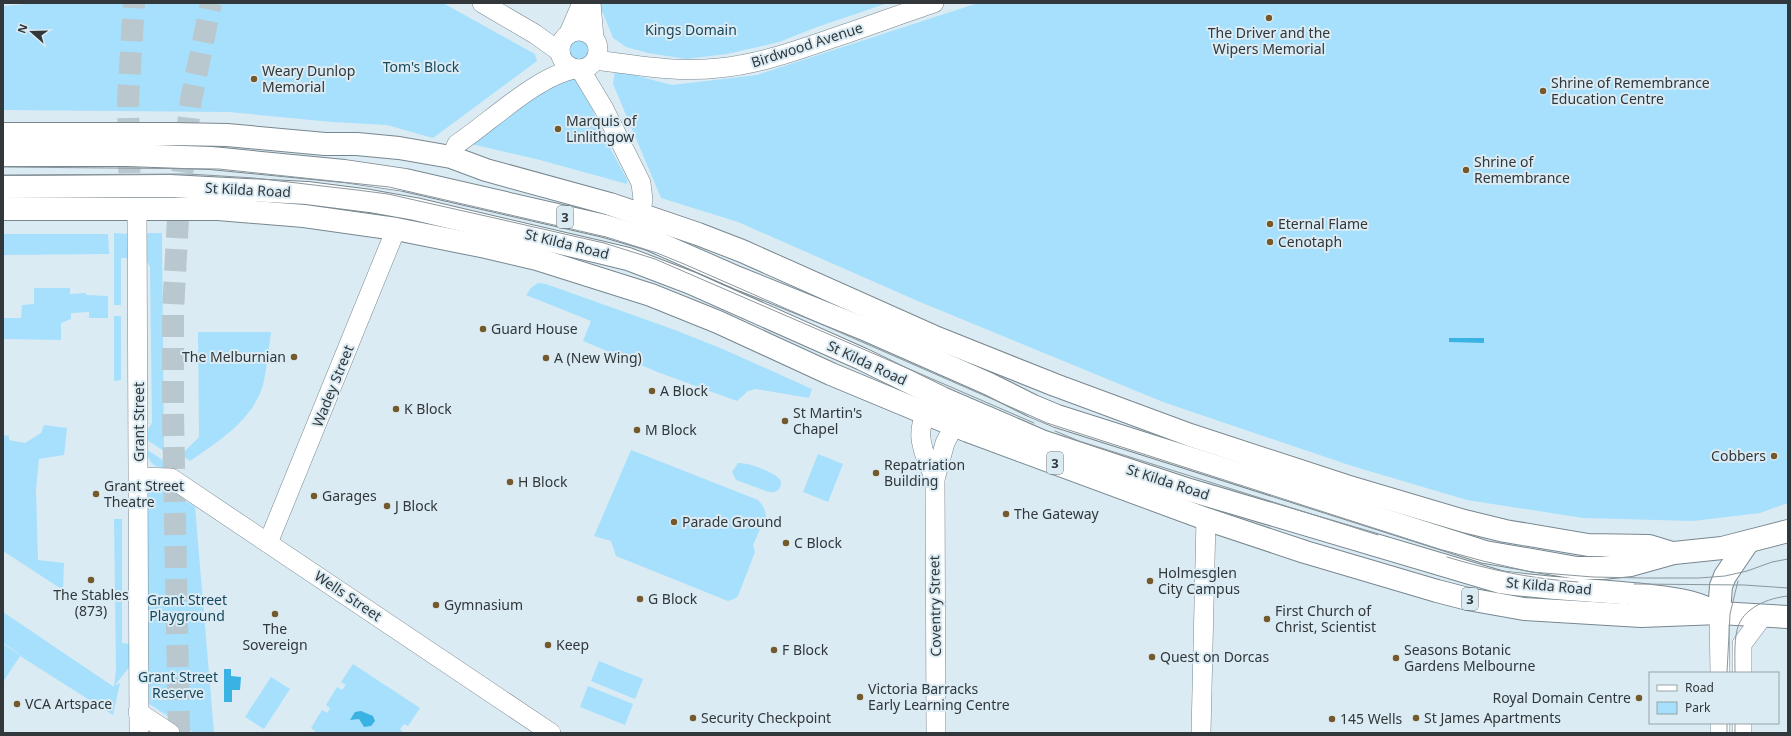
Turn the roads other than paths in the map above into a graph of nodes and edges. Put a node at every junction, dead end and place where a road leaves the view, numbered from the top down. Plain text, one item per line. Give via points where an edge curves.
1 (482, 3) edge
2 (582, 3) edge
3 (592, 3) edge
4 (934, 3) edge
5 (564, 44) junction
6 (589, 57) junction
7 (531, 90) junction
8 (3, 134) edge
9 (3, 155) edge
10 (451, 157) junction
11 (486, 170) junction
12 (405, 180) junction
13 (3, 187) edge
14 (52, 187) junction
15 (401, 206) junction
16 (137, 208) junction
17 (3, 209) edge
18 (58, 209) junction
19 (636, 224) junction
20 (396, 229) junction
21 (628, 259) junction
22 (930, 403) junction
23 (959, 416) junction
24 (1220, 445) junction
25 (1212, 466) junction
26 (139, 477) junction
27 (935, 479) junction
28 (1207, 495) junction
29 (1206, 519) junction
30 (1788, 531) edge
31 (1748, 542) junction
32 (268, 543) junction
33 (1674, 553) junction
34 (1719, 613) junction
35 (1763, 616) junction
36 (1788, 617) edge
37 (1720, 672) edge
38 (1742, 672) edge
39 (138, 712) junction
40 (139, 733) edge
41 (170, 733) edge
42 (550, 733) edge
43 (936, 733) edge
44 (1201, 733) edge

1 - 5 street
2 - 5 street
3 - 6 street
4 - 6 street, Birdwood Avenue via 779,57 750,64 701,70 653,69 626,60 605,49
5 - 6 street via 566,65
5 - 6 street via 574,31 585,32
5 - 7 street via 546,76
6 - 7 street
6 - 19 street via 604,109 641,183 643,200
7 - 10 street via 456,144
8 - 10 main road, St Kilda Road via 226,135 399,148
9 - 12 main road, St Kilda Road / 3 via 211,158 344,171
10 - 11 main road, St Kilda Road
11 - 12 main road
11 - 19 main road, St Kilda Road via 588,197
12 - 19 main road, St Kilda Road / 3
13 - 14 main road, St Kilda Road
14 - 15 main road, St Kilda Road via 219,187 307,193
14 - 18 main road
15 - 20 main road
15 - 21 main road, St Kilda Road
16 - 18 main road, St Kilda Road
16 - 20 main road, St Kilda Road via 218,209 304,216
16 - 26 street, Grant Street
17 - 18 main road, St Kilda Road
19 - 21 main road
19 - 24 main road, St Kilda Road via 742,251 898,321 1042,380
19 - 25 main road, St Kilda Road / 3 via 732,276 862,328 1033,406
20 - 22 main road, St Kilda Road via 439,236 537,260 651,295 718,322 831,374
20 - 32 street, Wadey Street
21 - 22 main road, St Kilda Road via 692,283 862,360
22 - 23 main road, St Kilda Road
22 - 27 street, Coventry Street via 922,425 923,450
23 - 27 street, Coventry Street via 941,454
23 - 28 main road, St Kilda Road
23 - 29 main road, St Kilda Road / 3
24 - 25 main road
24 - 33 main road, St Kilda Road via 1390,500 1498,530 1588,545 1649,546
25 - 28 main road
25 - 33 main road, St Kilda Road / 3 via 1485,552 1577,568 1632,565
26 - 32 street, Wells Street via 171,478
26 - 39 street, Grant Street
27 - 43 street, Coventry Street
28 - 29 main road
28 - 34 main road, St Kilda Road via 1500,582 1672,598 1698,603
29 - 34 main road, St Kilda Road / 3 via 1436,591 1491,603 1524,609 1640,616
29 - 44 street
30 - 31 main road, St Kilda Road / 3
31 - 33 main road, St Kilda Road / 3 via 1722,548
31 - 34 main road via 1725,576 1721,586
32 - 42 street, Wells Street
34 - 35 main road, St Kilda Road / 3
34 - 37 street
35 - 36 main road, St Kilda Road / 3
35 - 38 street via 1742,644
39 - 40 street, Grant Street
39 - 41 street

